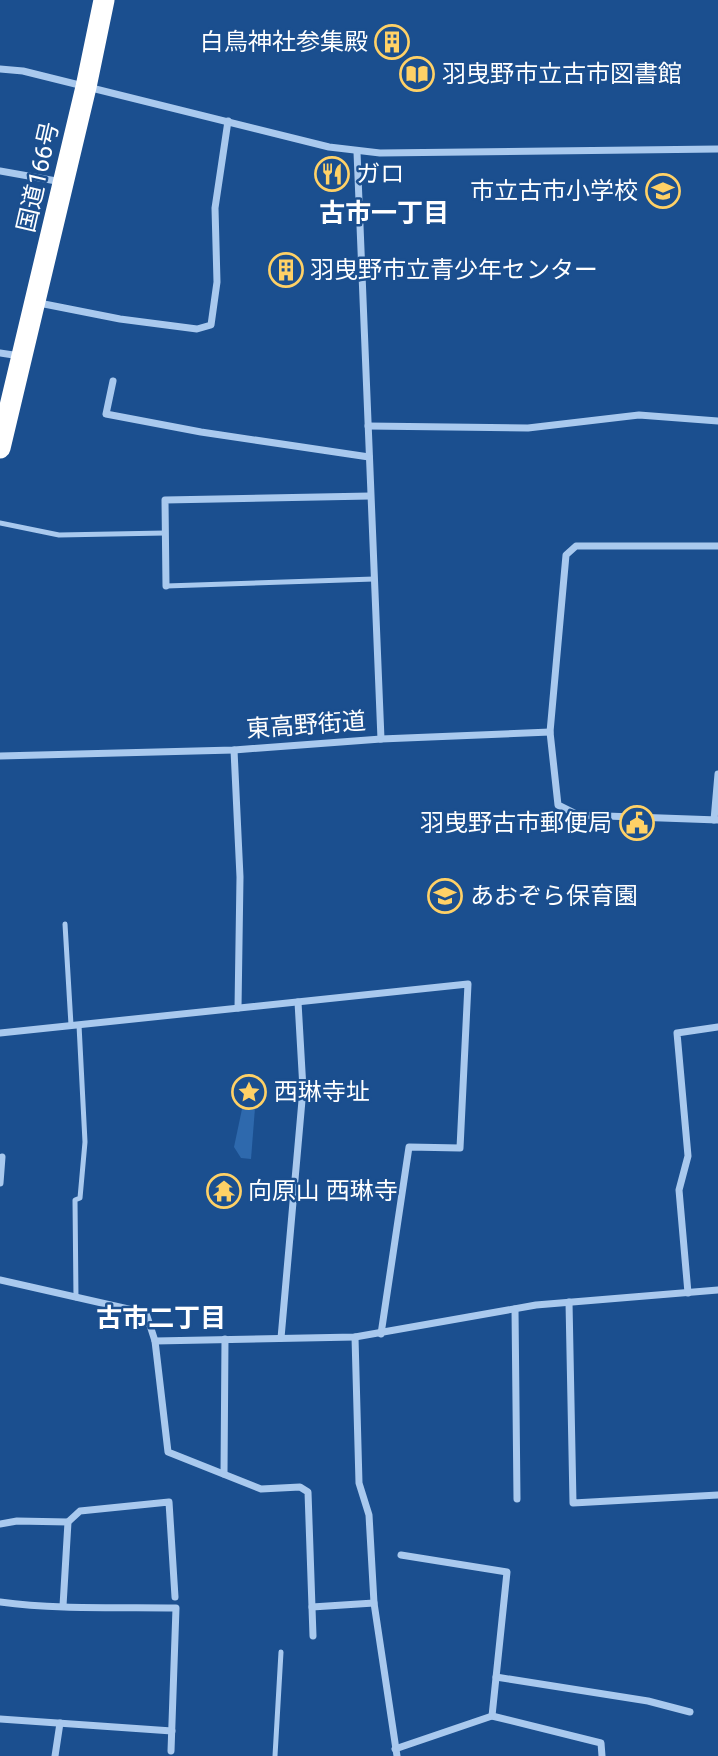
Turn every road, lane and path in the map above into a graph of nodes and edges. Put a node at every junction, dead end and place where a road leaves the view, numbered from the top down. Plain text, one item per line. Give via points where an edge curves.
1 (104, 0) edge
2 (0, 69) edge
3 (86, 87) junction
4 (228, 121) junction
5 (718, 149) edge
6 (357, 152) junction
7 (0, 171) edge
8 (63, 182) junction
9 (35, 302) junction
10 (0, 353) edge
11 (22, 357) junction
12 (113, 381) dead end
13 (718, 421) edge
14 (368, 426) junction
15 (0, 448) edge
16 (369, 457) junction
17 (370, 496) junction
18 (0, 523) edge
19 (165, 533) junction
20 (718, 546) edge
21 (374, 579) junction
22 (166, 586) joint
23 (550, 732) junction
24 (381, 738) junction
25 (233, 750) junction
26 (0, 756) edge
27 (718, 775) edge
28 (716, 820) edge
29 (65, 924) dead end
30 (298, 1002) junction
31 (238, 1009) junction
32 (75, 1025) junction
33 (718, 1027) edge
34 (0, 1033) edge
35 (2, 1157) dead end
36 (0, 1183) edge
37 (0, 1280) edge
38 (718, 1290) edge
39 (688, 1293) junction
40 (76, 1298) junction
41 (569, 1302) junction
42 (514, 1309) junction
43 (381, 1334) junction
44 (355, 1337) junction
45 (281, 1338) junction
46 (225, 1339) junction
47 (155, 1341) junction
48 (224, 1474) junction
49 (718, 1495) edge
50 (517, 1499) dead end
51 (68, 1522) junction
52 (0, 1524) edge
53 (401, 1555) dead end
54 (175, 1597) dead end
55 (0, 1602) edge
56 (374, 1603) junction
57 (63, 1606) junction
58 (312, 1607) junction
59 (313, 1636) dead end
60 (281, 1652) dead end
61 (496, 1677) junction
62 (690, 1712) dead end
63 (492, 1716) junction
64 (0, 1719) edge
65 (60, 1723) junction
66 (172, 1731) junction
67 (171, 1751) dead end
68 (396, 1753) edge
69 (55, 1756) edge
70 (275, 1756) edge
71 (602, 1756) edge

1 - 3 highway, 国道166号
2 - 3 street
3 - 4 street
3 - 8 highway, 国道166号
4 - 6 street
4 - 9 street via 215,208 217,282 211,325 197,328 120,319
5 - 6 street
6 - 14 street
7 - 8 street
8 - 9 highway, 国道166号
9 - 11 highway, 国道166号
10 - 11 street
11 - 15 highway, 国道166号
12 - 16 street via 106,414
13 - 14 street via 639,415 528,428
14 - 16 street
16 - 17 street
17 - 19 street via 165,500
17 - 21 street
18 - 19 lane via 59,535
19 - 22 street
20 - 23 street via 576,546 566,555
21 - 22 lane
21 - 24 street
23 - 24 street, 東高野街道
23 - 28 street via 558,805 578,815
24 - 25 street, 東高野街道
25 - 26 street, 東高野街道
25 - 31 street via 240,877
27 - 28 street
29 - 32 lane
30 - 31 street
30 - 43 street via 468,984 460,1148 409,1147
30 - 45 street via 303,1090
31 - 32 street
32 - 34 street
32 - 40 lane via 85,1142 80,1198 75,1200
33 - 39 street via 677,1033 688,1156 679,1190
35 - 36 street
37 - 40 street
38 - 39 street
39 - 41 street
40 - 47 street via 146,1313
41 - 42 street
41 - 49 street via 573,1503
42 - 43 street
42 - 50 street
43 - 44 street
44 - 45 street
44 - 56 street via 359,1483 369,1515
45 - 46 street
46 - 47 street
46 - 48 street
47 - 48 street via 168,1452
48 - 58 street via 261,1489 300,1486 308,1492
51 - 52 street
51 - 54 street via 80,1511 169,1502
51 - 57 street
53 - 61 street via 507,1572
55 - 57 street
56 - 58 street
56 - 68 street
57 - 66 street via 176,1608
58 - 59 street
60 - 70 lane
61 - 62 street
61 - 63 street
63 - 68 street
63 - 71 street via 601,1743
64 - 65 street
65 - 66 street
65 - 69 street
66 - 67 street

